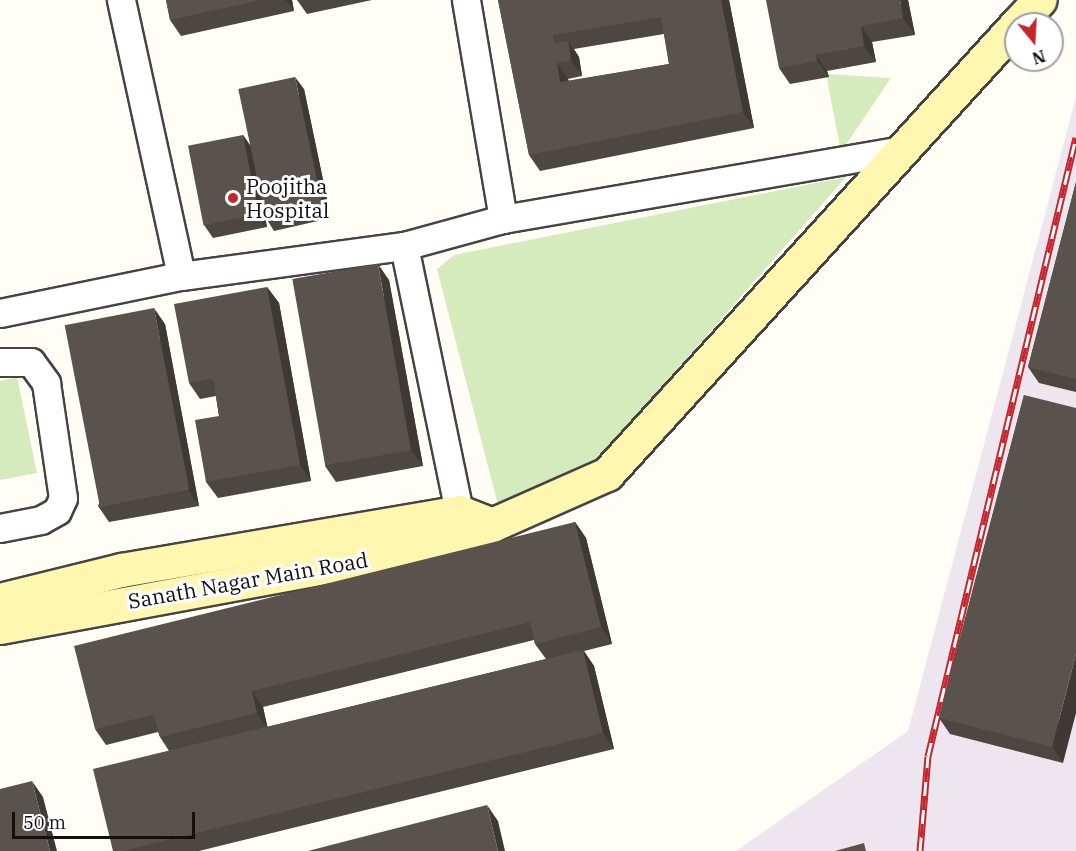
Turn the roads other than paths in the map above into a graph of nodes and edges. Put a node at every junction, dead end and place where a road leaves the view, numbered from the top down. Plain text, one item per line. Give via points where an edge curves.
1 (121, 0) edge
2 (466, 0) edge
3 (1039, 0) edge
4 (1028, 12) edge
5 (1004, 38) edge
6 (903, 150) junction
7 (503, 219) junction
8 (404, 246) junction
9 (181, 276) junction
10 (0, 313) edge
11 (0, 362) edge
12 (459, 512) junction
13 (493, 525) junction
14 (0, 528) edge
15 (0, 600) edge
16 (0, 627) edge

1 - 9 street
2 - 7 street
3 - 4 street, Sanath Nagar Main Road
5 - 6 street, Sanath Nagar Main Road
6 - 7 street
6 - 13 street, Sanath Nagar Main Road via 607,474
7 - 8 street
8 - 9 street
8 - 12 street
9 - 10 street
11 - 14 street via 32,362 45,382 63,498 57,511 41,520
12 - 13 street
12 - 15 street via 121,570
13 - 16 street, Sanath Nagar Main Road via 449,544

